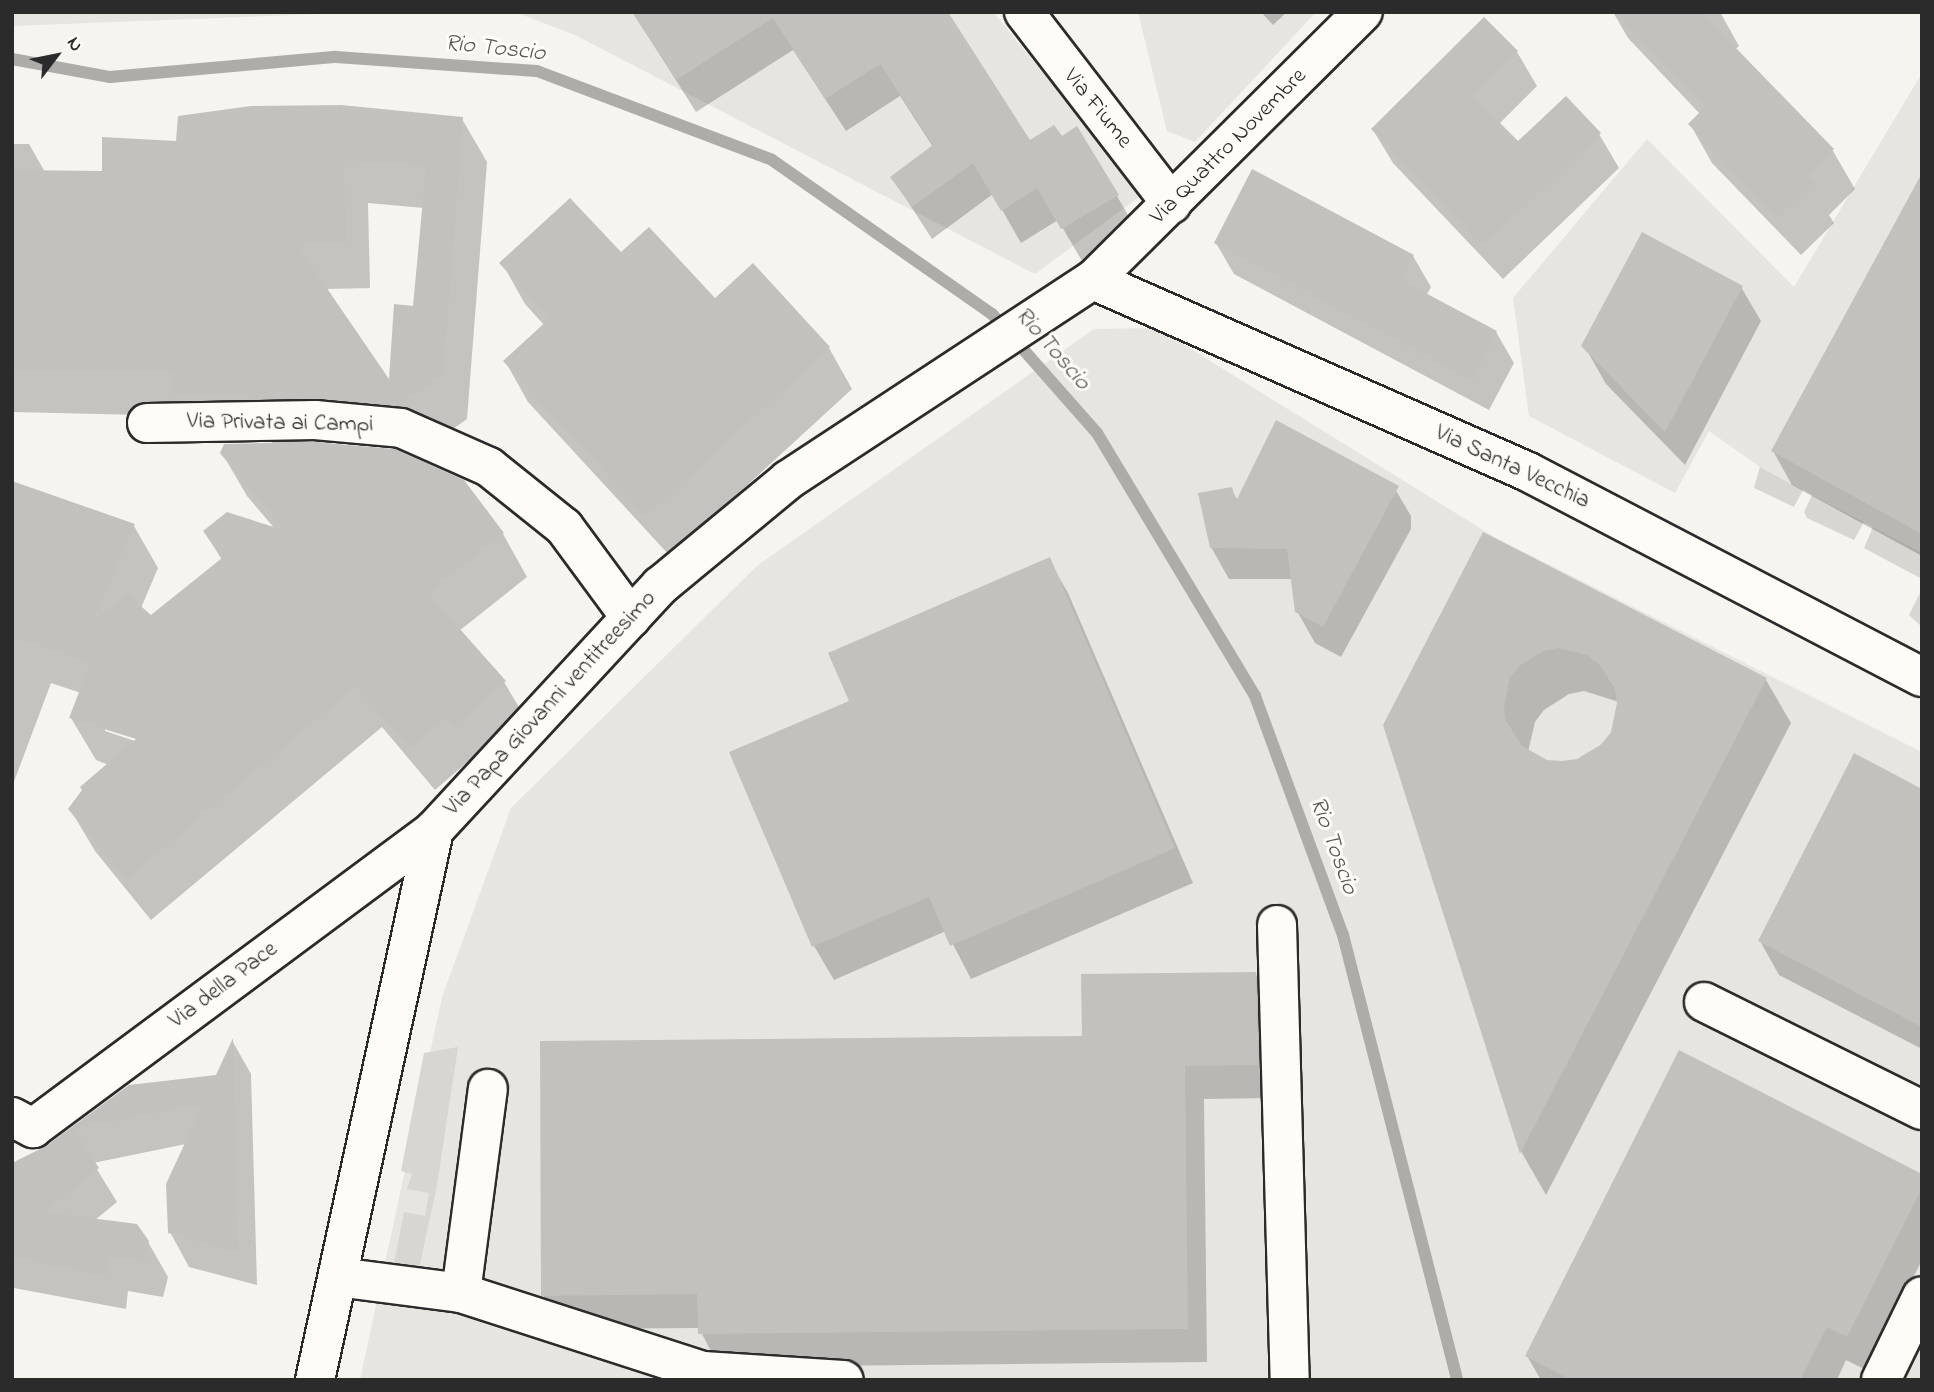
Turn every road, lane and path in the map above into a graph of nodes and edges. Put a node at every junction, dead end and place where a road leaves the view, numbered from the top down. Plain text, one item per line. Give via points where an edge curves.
1 (1024, 12) edge
2 (1363, 12) edge
3 (1172, 204) junction
4 (1093, 280) junction
5 (147, 423) dead end
6 (631, 618) junction
7 (1922, 677) edge
8 (434, 830) junction
9 (1277, 925) dead end
10 (1704, 1002) dead end
11 (488, 1089) dead end
12 (1922, 1110) edge
13 (19, 1130) edge
14 (338, 1278) junction
15 (461, 1293) junction
16 (1922, 1296) edge
17 (315, 1380) edge
18 (844, 1380) edge
19 (1290, 1380) edge
20 (1881, 1380) edge

1 - 3 street, Via Fiume
2 - 3 street, Via Quattro Novembre
3 - 4 street, Via Quattro Novembre
4 - 6 street, Via Papa Giovanni ventitreesimo via 972,355 788,480 660,586
4 - 7 street, Via Santa Vecchia via 1528,472
5 - 6 street, Via Privata ai Campi via 316,420 401,428 489,467 564,527
6 - 8 street, Via Papa Giovanni ventitreesimo
8 - 13 street, Via della Pace
8 - 14 street, Via Papa Giovanni ventitreesimo
9 - 19 street
10 - 12 street
11 - 15 street
14 - 15 street
14 - 17 street, Via Papa Giovanni ventitreesimo
15 - 18 street via 703,1371
16 - 20 street

